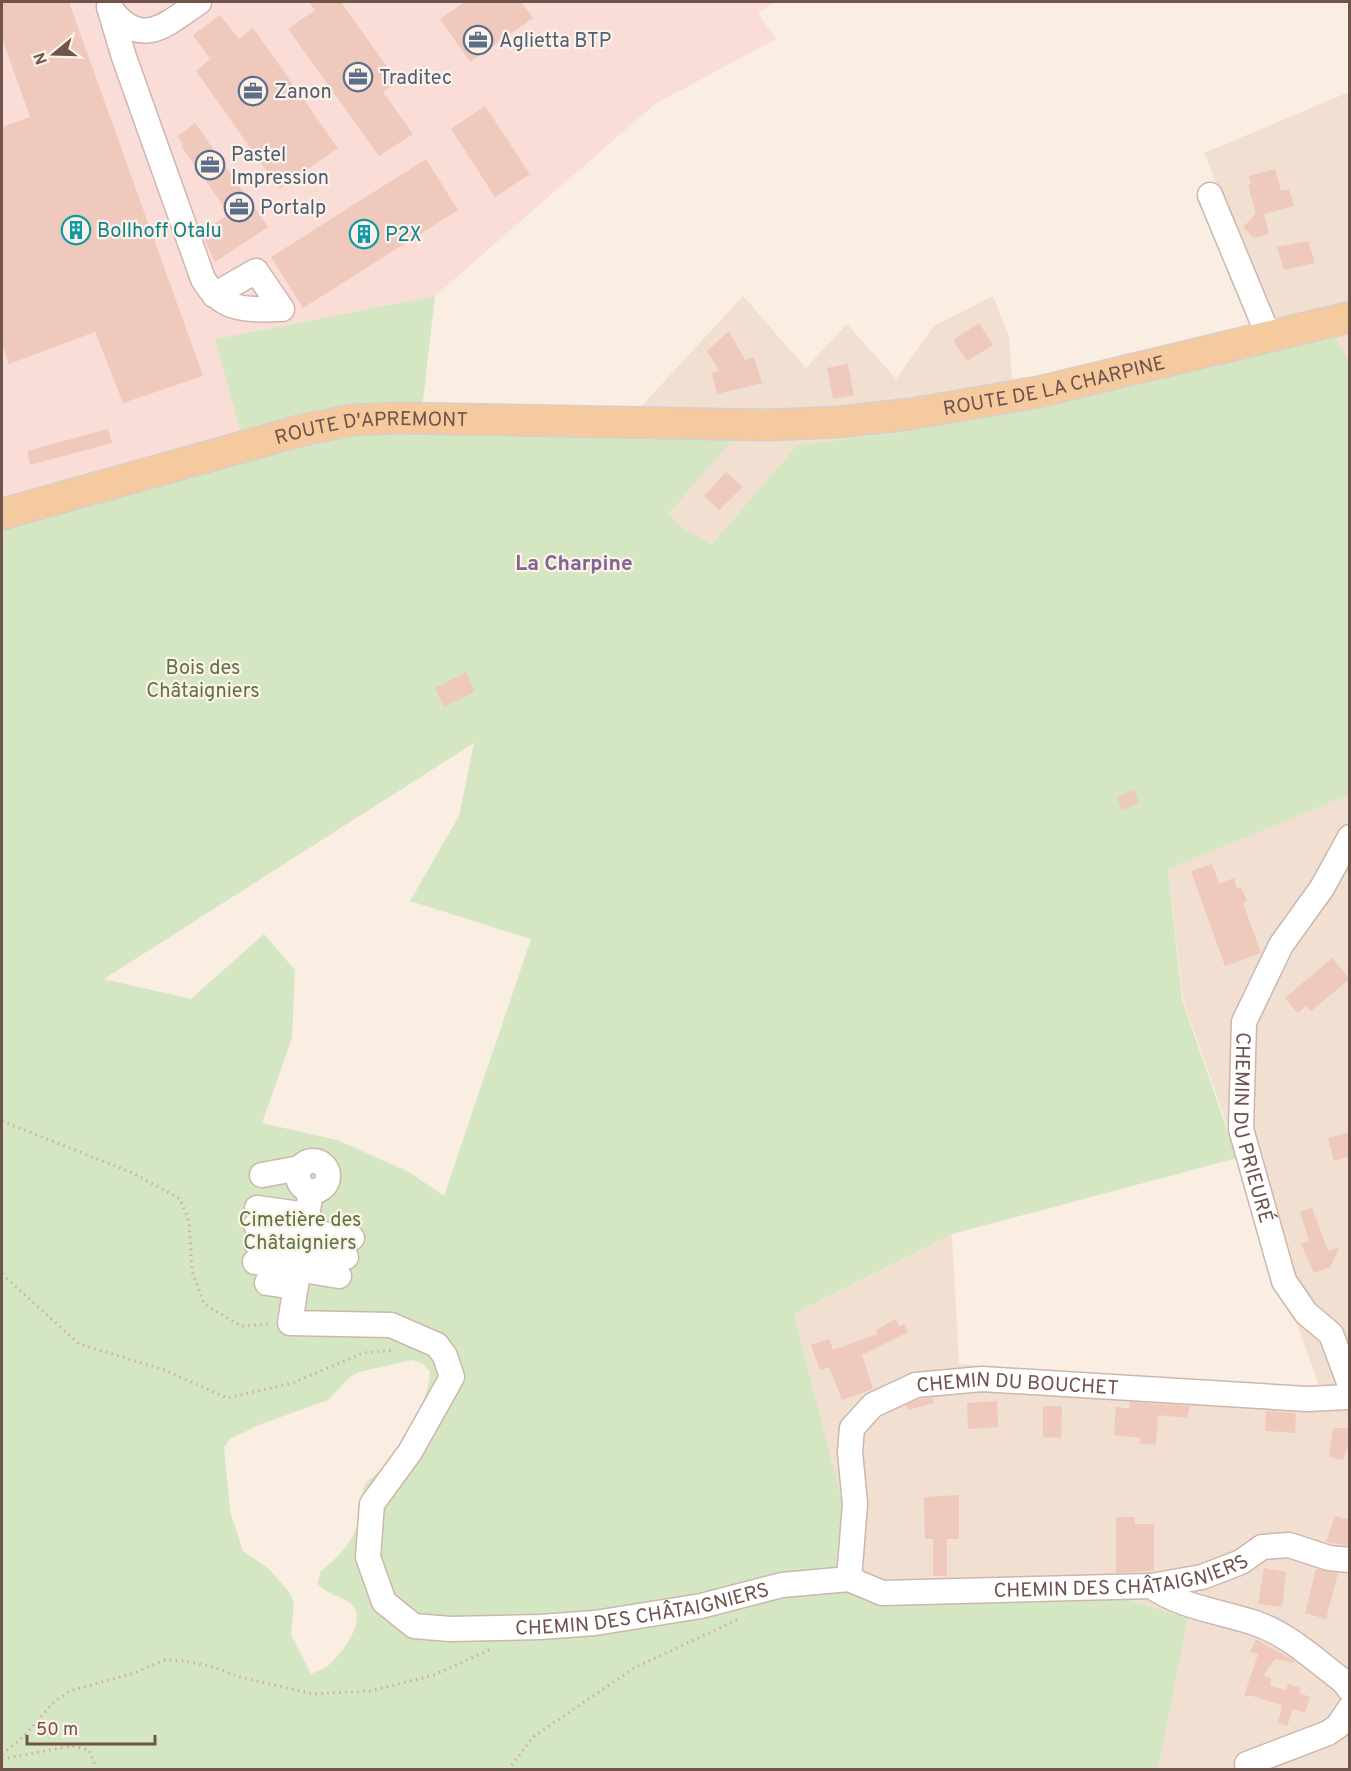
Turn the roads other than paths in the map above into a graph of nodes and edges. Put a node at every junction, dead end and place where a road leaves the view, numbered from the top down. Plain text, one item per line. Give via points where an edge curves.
1 (199, 2) edge
2 (108, 4) edge
3 (1210, 195) dead end
4 (214, 295) dead end
5 (1350, 316) edge
6 (1269, 337) junction
7 (753, 424) joint
8 (2, 514) edge
9 (1350, 837) edge
10 (262, 1175) dead end
11 (258, 1244) junction
12 (298, 1269) junction
13 (1350, 1385) edge
14 (1350, 1397) edge
15 (1350, 1560) edge
16 (849, 1579) junction
17 (1151, 1586) junction
18 (1350, 1690) edge
19 (1350, 1708) edge
20 (1247, 1764) dead end

1 - 2 street via 153,30 135,30 123,24
2 - 4 street via 202,279
3 - 6 street
5 - 6 main road, ROUTE DE LA CHARPINE
6 - 7 main road, ROUTE DE LA CHARPINE via 1112,376 956,406 840,422
7 - 8 main road, ROUTE D'APREMONT via 352,420 303,430
9 - 13 street, CHEMIN DU PRIEURÉ via 1322,888 1281,945 1244,1022 1241,1129 1284,1281 1306,1313 1331,1334
10 - 12 street via 300,1168 301,1185 312,1191
11 - 12 street
11 - 12 street
11 - 12 street
12 - 12 street via 346,1257
12 - 16 street, CHEMIN DES CHÂTAIGNIERS via 391,1325 437,1344 452,1377 410,1452 372,1504 368,1557 384,1602 414,1626 450,1629 595,1623 701,1606 782,1585
14 - 16 street, CHEMIN DU BOUCHET via 1307,1399 982,1379 916,1384 873,1405 852,1428 855,1504
15 - 17 street, CHEMIN DES CHÂTAIGNIERS via 1329,1558 1290,1545 1262,1547 1241,1562 1202,1577
16 - 17 street, CHEMIN DES CHÂTAIGNIERS via 882,1593
17 - 18 street via 1166,1596 1279,1634
19 - 20 street via 1328,1733

